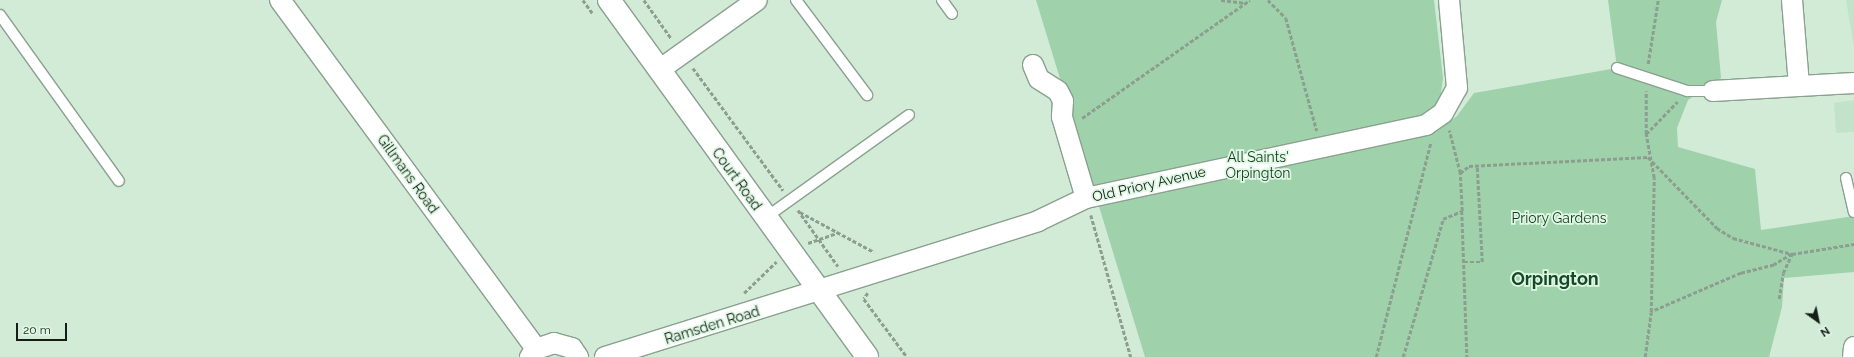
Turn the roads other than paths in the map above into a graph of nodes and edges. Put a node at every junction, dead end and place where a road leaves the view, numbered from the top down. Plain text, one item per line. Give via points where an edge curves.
1 (280, 0) edge
2 (609, 0) edge
3 (757, 0) edge
4 (796, 0) edge
5 (942, 0) edge
6 (1449, 0) edge
7 (1792, 0) edge
8 (952, 14) dead end
9 (0, 15) edge
10 (1033, 65) dead end
11 (1617, 68) dead end
12 (659, 70) junction
13 (1854, 83) edge
14 (1799, 86) junction
15 (1713, 91) joint
16 (867, 95) dead end
17 (909, 115) dead end
18 (1846, 178) dead end
19 (119, 181) dead end
20 (1086, 198) junction
21 (1854, 212) edge
22 (765, 218) junction
23 (818, 290) junction
24 (1854, 348) edge
25 (533, 353) edge
26 (578, 357) edge
27 (605, 357) edge
28 (867, 357) edge
29 (1853, 357) edge

1 - 25 street, Gillmans Road
2 - 12 main road, Court Road
3 - 12 street
4 - 16 lane
5 - 8 lane
6 - 20 street, Old Priory Avenue via 1457,88 1440,116
7 - 14 street
9 - 19 lane
10 - 20 street via 1039,80 1058,90 1063,101 1062,117
11 - 15 lane via 1646,75 1687,91
12 - 22 main road, Court Road
13 - 14 street
14 - 15 street
17 - 22 lane via 791,202
18 - 21 lane
20 - 23 street, Old Priory Avenue via 1038,221
22 - 23 main road, Court Road
23 - 27 street, Ramsden Road
23 - 28 main road, Court Road
24 - 29 street
25 - 26 street via 554,343 572,348

